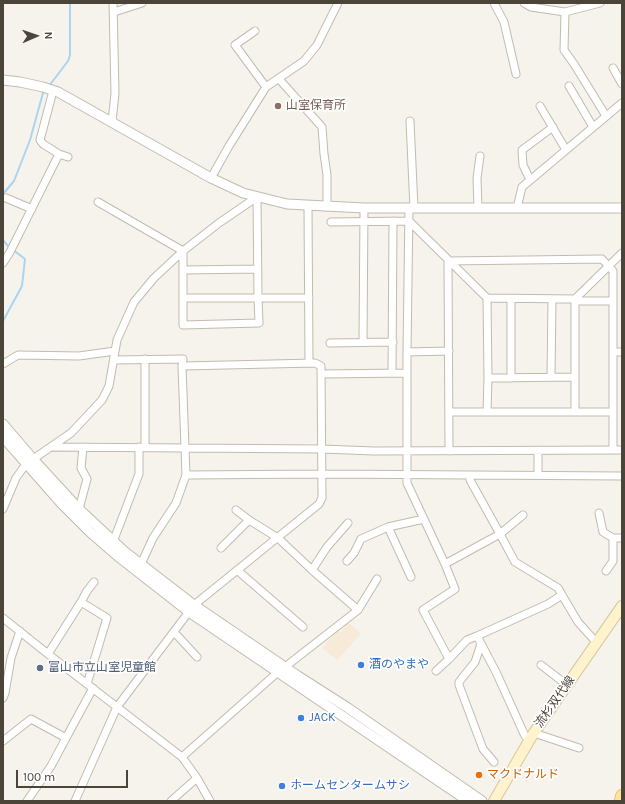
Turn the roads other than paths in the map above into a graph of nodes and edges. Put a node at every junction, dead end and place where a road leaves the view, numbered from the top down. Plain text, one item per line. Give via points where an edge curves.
1 (113, 3) edge
2 (142, 3) edge
3 (338, 3) edge
4 (494, 3) edge
5 (524, 3) edge
6 (600, 3) edge
7 (114, 12) junction
8 (565, 12) junction
9 (255, 31) dead end
10 (613, 68) dead end
11 (516, 74) dead end
12 (278, 79) junction
13 (3, 80) edge
14 (622, 84) edge
15 (569, 86) dead end
16 (266, 87) junction
17 (53, 91) junction
18 (622, 103) edge
19 (540, 106) dead end
20 (606, 116) junction
21 (410, 121) dead end
22 (112, 122) junction
23 (553, 127) junction
24 (593, 127) junction
25 (566, 150) junction
26 (59, 154) junction
27 (480, 156) dead end
28 (68, 157) dead end
29 (211, 178) junction
30 (530, 180) junction
31 (257, 197) junction
32 (6, 198) dead end
33 (98, 202) dead end
34 (308, 206) junction
35 (327, 206) junction
36 (364, 208) junction
37 (411, 208) junction
38 (478, 208) junction
39 (517, 208) junction
40 (622, 208) edge
41 (32, 209) junction
42 (394, 221) junction
43 (409, 221) junction
44 (331, 222) dead end
45 (364, 222) junction
46 (183, 251) junction
47 (622, 253) edge
48 (448, 261) junction
49 (3, 263) edge
50 (608, 266) junction
51 (258, 269) junction
52 (183, 270) junction
53 (183, 298) junction
54 (258, 298) junction
55 (309, 298) junction
56 (487, 298) junction
57 (511, 298) junction
58 (552, 299) junction
59 (575, 299) junction
60 (613, 301) junction
61 (363, 342) junction
62 (393, 342) junction
63 (330, 343) dead end
64 (115, 351) junction
65 (449, 351) junction
66 (406, 352) junction
67 (613, 352) junction
68 (622, 352) edge
69 (145, 359) junction
70 (114, 360) junction
71 (309, 363) junction
72 (3, 364) edge
73 (182, 366) junction
74 (407, 373) junction
75 (320, 374) junction
76 (392, 374) junction
77 (551, 377) junction
78 (575, 377) junction
79 (488, 378) junction
80 (511, 378) junction
81 (449, 412) junction
82 (487, 412) junction
83 (575, 412) junction
84 (613, 412) junction
85 (3, 424) edge
86 (3, 437) edge
87 (52, 447) junction
88 (83, 447) junction
89 (142, 448) junction
90 (184, 448) junction
91 (322, 449) junction
92 (538, 450) junction
93 (613, 450) junction
94 (622, 450) edge
95 (407, 451) junction
96 (449, 451) junction
97 (29, 462) junction
98 (323, 474) junction
99 (186, 475) junction
100 (407, 475) junction
101 (470, 475) junction
102 (538, 475) junction
103 (622, 476) edge
104 (3, 509) edge
105 (79, 509) junction
106 (236, 510) dead end
107 (599, 512) dead end
108 (523, 516) dead end
109 (424, 519) junction
110 (249, 520) junction
111 (348, 523) dead end
112 (388, 527) junction
113 (500, 534) junction
114 (278, 538) junction
115 (613, 538) junction
116 (622, 538) edge
117 (113, 542) junction
118 (221, 548) dead end
119 (347, 561) dead end
120 (141, 564) junction
121 (445, 564) junction
122 (237, 570) junction
123 (312, 570) junction
124 (606, 571) dead end
125 (411, 577) dead end
126 (377, 579) dead end
127 (94, 582) dead end
128 (562, 595) junction
129 (81, 602) junction
130 (622, 606) edge
131 (191, 608) junction
132 (358, 610) junction
133 (3, 618) edge
134 (303, 627) dead end
135 (20, 631) junction
136 (174, 632) junction
137 (477, 636) junction
138 (596, 642) junction
139 (481, 644) junction
140 (48, 654) junction
141 (197, 657) dead end
142 (449, 659) junction
143 (541, 665) dead end
144 (282, 670) junction
145 (436, 671) dead end
146 (568, 685) junction
147 (90, 686) junction
148 (3, 698) edge
149 (118, 707) junction
150 (532, 736) junction
151 (66, 738) junction
152 (3, 741) edge
153 (579, 748) dead end
154 (182, 757) junction
155 (494, 762) dead end
156 (197, 778) junction
157 (622, 796) edge
158 (27, 801) edge
159 (75, 801) edge
160 (171, 801) edge
161 (210, 801) edge
162 (468, 801) edge
163 (482, 801) edge
164 (494, 801) edge
165 (621, 801) edge

1 - 7 street
2 - 7 street
3 - 12 street via 317,45 304,61
4 - 11 street via 504,22
5 - 8 street via 531,7
6 - 8 street
7 - 22 street via 115,93
8 - 20 street via 564,50
9 - 16 street via 235,45
10 - 14 street
12 - 16 street
12 - 35 street via 322,127
13 - 17 street
15 - 24 street
16 - 29 street
17 - 22 street
17 - 26 street via 40,140
18 - 20 street
19 - 23 street
20 - 24 street
21 - 37 street
22 - 29 street
23 - 25 street
23 - 30 street via 522,150 523,165
24 - 25 street
25 - 30 street
26 - 28 street
26 - 41 street
27 - 38 street via 477,178
29 - 31 street
30 - 39 street via 522,187
31 - 34 street
31 - 46 street
31 - 51 street
32 - 41 street
33 - 46 street
34 - 35 street
34 - 55 street
35 - 36 street
36 - 37 street
36 - 45 street
37 - 38 street
37 - 43 street
38 - 39 street
39 - 40 street
41 - 49 street
42 - 43 street
42 - 45 street
42 - 62 street
43 - 48 street
43 - 66 street
44 - 45 street
45 - 61 street
46 - 52 street
46 - 64 street via 154,278 134,302 117,340
47 - 50 street
48 - 50 street via 602,260
48 - 56 street
48 - 65 street
50 - 59 street
50 - 60 street via 613,271
51 - 52 street
51 - 54 street
52 - 53 street
53 - 54 street
53 - 54 street via 183,325 259,323
54 - 55 street
55 - 71 street
56 - 57 street
56 - 79 street
57 - 58 street
57 - 80 street
58 - 59 street
58 - 77 street
59 - 60 street
59 - 78 street
60 - 67 street
61 - 62 street
61 - 63 street
62 - 76 street
64 - 70 street
64 - 72 street via 79,356 18,355
65 - 66 street
65 - 81 street
66 - 74 street
67 - 68 street
67 - 84 street
69 - 70 street
69 - 73 street via 183,359
69 - 89 street
70 - 87 street via 102,400 71,433
71 - 73 street
71 - 75 street via 321,366
73 - 90 street
74 - 76 street
74 - 95 street
75 - 76 street
75 - 91 street
77 - 78 street
77 - 80 street
78 - 83 street
79 - 80 street
79 - 82 street
81 - 82 street
81 - 96 street
82 - 83 street
83 - 84 street
84 - 93 street
85 - 97 street
86 - 97 street
87 - 88 street
87 - 97 street
88 - 89 street
88 - 105 street via 81,468 87,479
89 - 90 street
89 - 117 street via 139,474
90 - 91 street
90 - 99 street
91 - 95 street
91 - 98 street
92 - 93 street
92 - 96 street
92 - 102 street
93 - 94 street
95 - 96 street
95 - 100 street
97 - 104 street via 16,478
97 - 105 street
97 - 131 street via 61,503 90,532 120,558
98 - 99 street
98 - 100 street
98 - 114 street via 322,498 319,504
99 - 120 street via 176,503 153,538
100 - 101 street
100 - 109 street via 407,483
101 - 102 street
101 - 113 street via 470,480
102 - 103 street
105 - 117 street
106 - 110 street
107 - 115 street via 603,532
108 - 113 street
109 - 112 street
109 - 121 street
110 - 114 street
110 - 118 street
111 - 123 street
112 - 119 street via 361,539
112 - 125 street
113 - 121 street
113 - 128 street via 516,562 558,588
114 - 122 street
114 - 123 street
115 - 116 street
115 - 124 street via 613,561
117 - 120 street
120 - 131 street
121 - 142 street via 455,589 423,610
122 - 131 street
122 - 134 street
123 - 132 street
126 - 132 street
127 - 129 street
128 - 137 street via 548,604
128 - 138 street via 578,622
129 - 140 street
129 - 147 street via 107,618
130 - 138 main road, 流杉双代線
131 - 136 street
131 - 144 street
132 - 144 street
133 - 135 street
135 - 140 street
135 - 148 street via 11,658
136 - 141 street
136 - 149 street
137 - 139 street
137 - 142 street via 467,640
138 - 146 main road, 流杉双代線
139 - 150 street via 525,736
139 - 155 street via 475,662 459,685 483,749
140 - 147 street
142 - 145 street
143 - 146 street
144 - 154 street
144 - 162 street
144 - 163 street via 348,708
146 - 150 main road, 流杉双代線
147 - 149 street
147 - 151 street
149 - 154 street
149 - 159 street
150 - 153 street
150 - 164 main road, 流杉双代線
151 - 152 street via 30,719
151 - 158 street
154 - 156 street
156 - 160 street
156 - 161 street
157 - 165 main road

